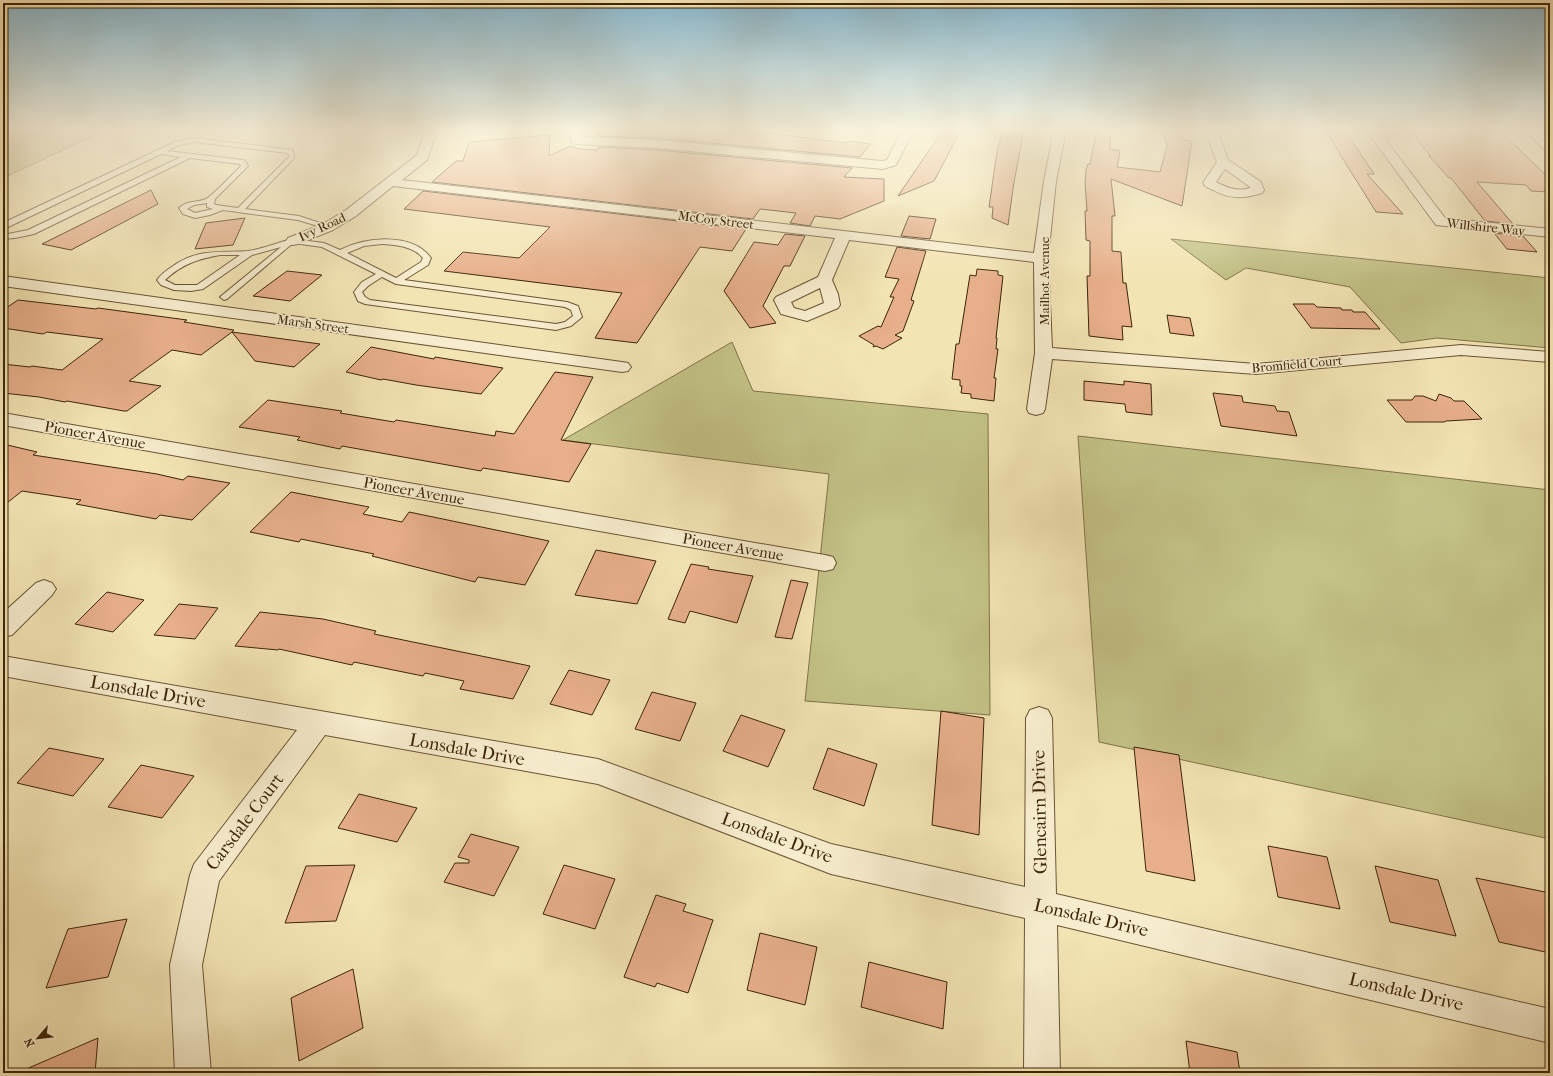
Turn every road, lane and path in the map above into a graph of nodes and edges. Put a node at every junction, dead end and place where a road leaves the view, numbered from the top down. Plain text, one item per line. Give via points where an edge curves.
1 (100, 180) edge
2 (138, 180) edge
3 (231, 180) edge
4 (269, 180) edge
5 (1050, 180) edge
6 (1410, 180) edge
7 (390, 182) joint
8 (211, 200) junction
9 (222, 208) junction
10 (240, 210) junction
11 (3, 226) edge
12 (328, 227) junction
13 (1550, 233) edge
14 (844, 235) junction
15 (3, 236) edge
16 (293, 241) junction
17 (249, 253) junction
18 (341, 253) junction
19 (1041, 258) junction
20 (382, 274) junction
21 (824, 280) dead end
22 (3, 281) edge
23 (396, 281) junction
24 (224, 297) dead end
25 (1044, 353) junction
26 (1550, 357) edge
27 (622, 367) dead end
28 (1036, 409) dead end
29 (3, 419) edge
30 (825, 563) dead end
31 (44, 589) dead end
32 (3, 628) edge
33 (3, 666) edge
34 (1039, 718) dead end
35 (318, 723) junction
36 (1041, 906) junction
37 (1550, 1026) edge
38 (194, 1073) edge
39 (1042, 1073) edge

1 - 11 lane
2 - 15 lane via 31,232
3 - 8 lane
4 - 10 lane
5 - 19 street, Mailhot Avenue
6 - 13 street, Willshire Way via 1441,222
7 - 12 street, Ivy Road via 352,213
7 - 14 street, McCoy Street
8 - 9 lane via 210,204
8 - 9 lane via 186,205 183,211 196,215
9 - 10 lane
10 - 12 lane via 300,218
12 - 16 street, Ivy Road
14 - 19 street, McCoy Street
14 - 21 street
16 - 17 lane
16 - 18 lane via 324,245
16 - 24 lane
17 - 17 lane via 199,256 184,262 161,280 167,285 200,287
18 - 20 lane
18 - 23 lane via 374,242 406,245 425,254 425,263
19 - 25 street, Mailhot Avenue
20 - 23 lane
20 - 23 lane via 361,288 358,292 362,299 368,302 556,327 565,326 578,317 575,308 567,305
22 - 27 street, Marsh Street
25 - 26 street, Bromfield Court via 1256,369 1461,350
25 - 28 street, Mailhot Avenue
29 - 30 street, Pioneer Avenue
31 - 32 street
33 - 35 street, Lonsdale Drive
34 - 36 street, Glencairn Drive
35 - 36 street, Lonsdale Drive via 598,772 831,859
35 - 38 street, Carsdale Court via 204,875 186,965
36 - 37 street, Lonsdale Drive
36 - 39 street, Glencairn Drive

